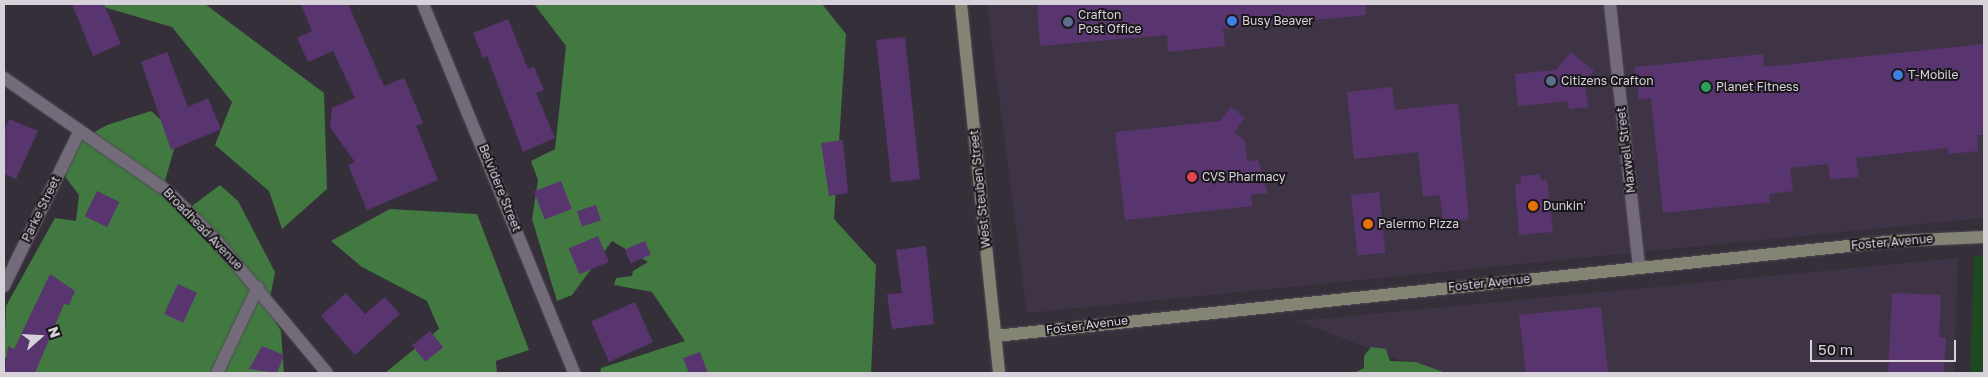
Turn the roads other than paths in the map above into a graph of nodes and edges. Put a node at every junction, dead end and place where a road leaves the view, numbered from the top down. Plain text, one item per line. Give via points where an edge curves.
1 (423, 4) edge
2 (961, 4) edge
3 (1610, 4) edge
4 (4, 78) edge
5 (79, 132) junction
6 (1984, 236) edge
7 (1639, 267) junction
8 (4, 286) edge
9 (258, 287) junction
10 (995, 336) junction
11 (217, 373) edge
12 (327, 373) edge
13 (574, 373) edge
14 (999, 373) edge

1 - 13 street, Belvidere Street
2 - 10 street, West Steuben Street
3 - 7 street, Maxwell Street
4 - 5 street, Broadhead Avenue
5 - 8 street, Parke Street
5 - 9 street, Broadhead Avenue via 167,191
6 - 7 street, Foster Avenue via 1896,241
7 - 10 street, Foster Avenue
9 - 11 street
9 - 12 street, Broadhead Avenue
10 - 14 street, West Steuben Street

